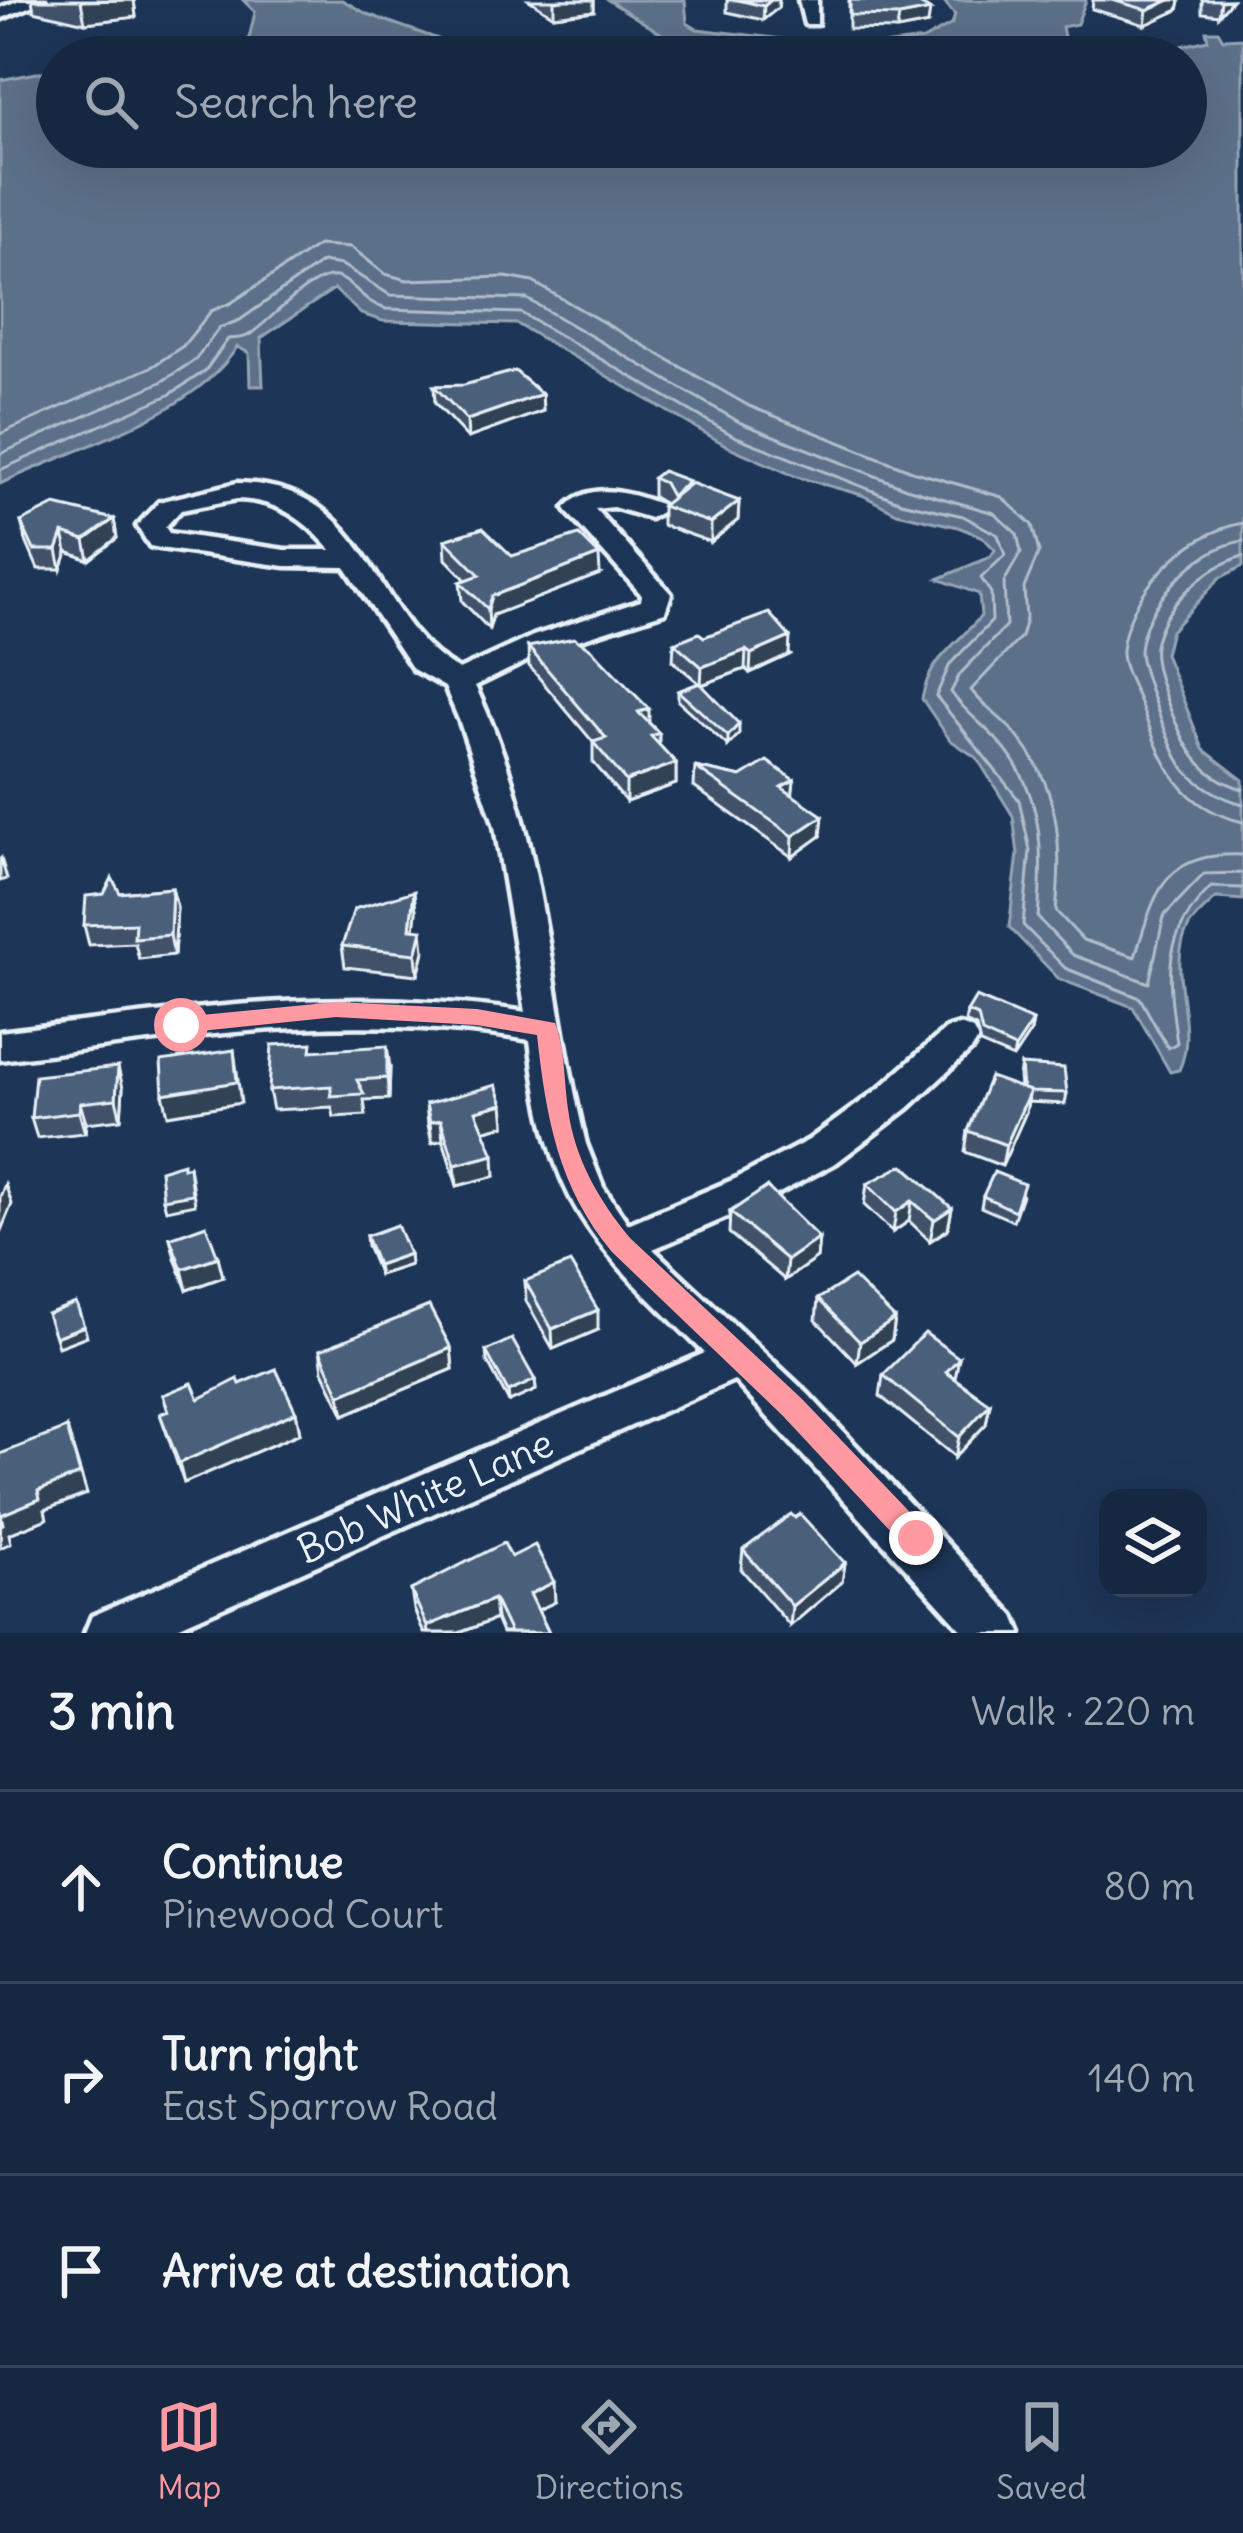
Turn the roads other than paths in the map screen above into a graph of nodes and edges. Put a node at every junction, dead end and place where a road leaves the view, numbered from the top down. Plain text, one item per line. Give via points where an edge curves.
1 (36, 0) edge
2 (0, 14) edge
3 (650, 510) dead end
4 (353, 559) junction
5 (458, 682) junction
6 (547, 1029) junction
7 (959, 1039) dead end
8 (0, 1046) edge
9 (621, 1245) junction
10 (741, 1357) junction
11 (109, 1633) edge
12 (998, 1633) edge

1 - 2 street
3 - 5 street via 606,498 578,508 657,594 655,606 543,642
4 - 4 street via 160,540 151,526 176,505 238,490 280,493 310,512
4 - 5 street via 424,663
5 - 6 street via 502,787
6 - 8 street via 336,1010
6 - 9 street via 570,1161
7 - 9 street via 825,1149
9 - 10 street
10 - 11 street, Bob White Lane
10 - 12 street

